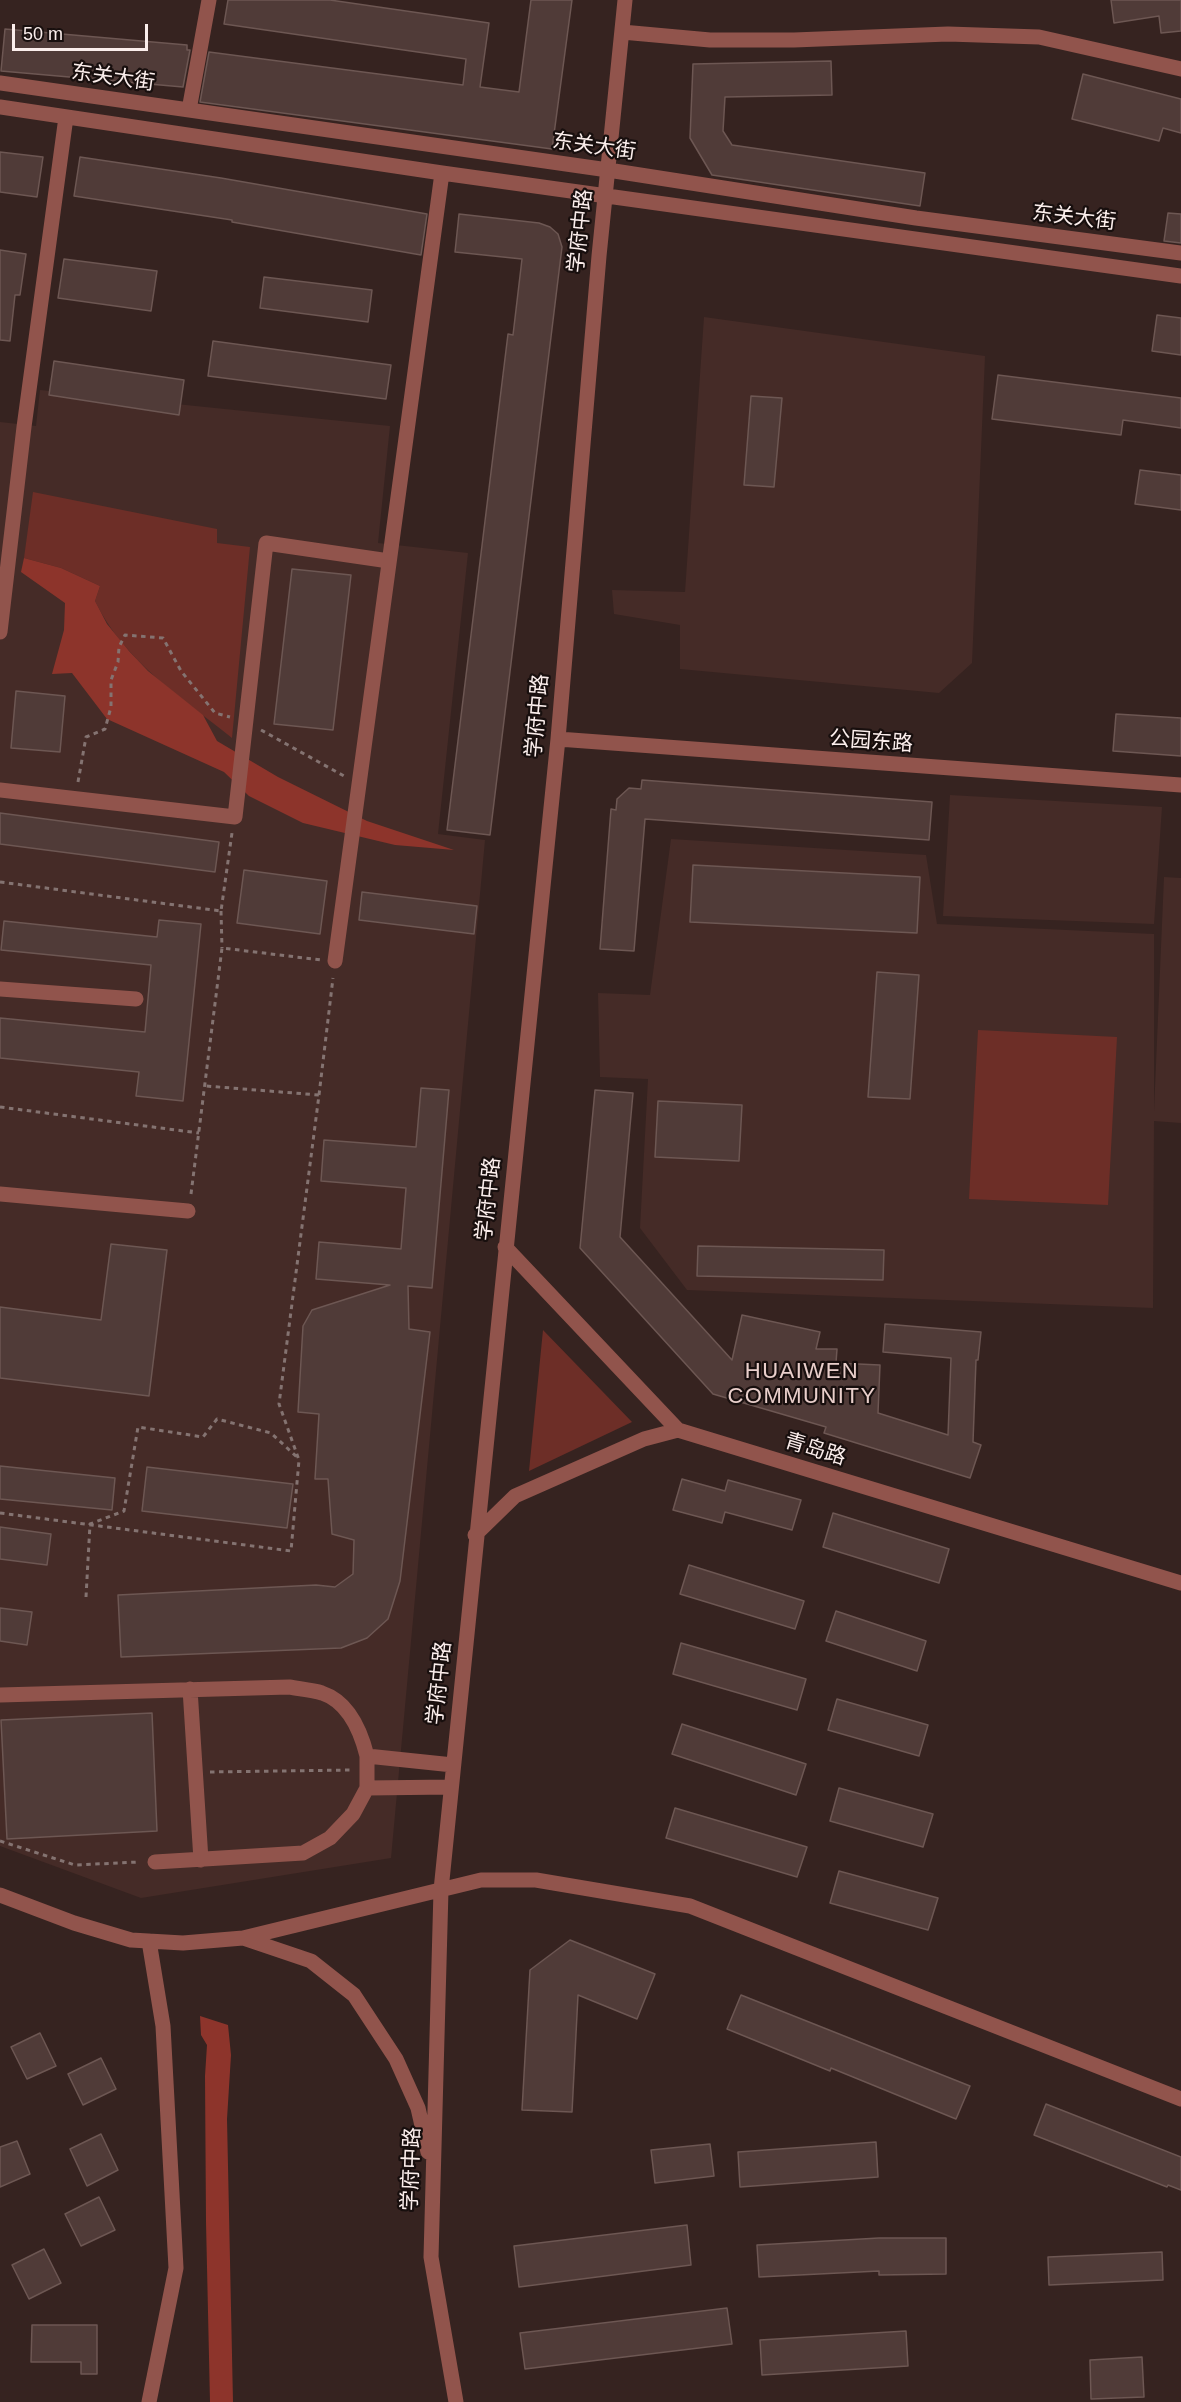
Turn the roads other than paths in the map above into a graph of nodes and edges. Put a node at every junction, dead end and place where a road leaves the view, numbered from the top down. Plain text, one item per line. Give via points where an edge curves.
1 (208, 0) edge
2 (625, 0) edge
3 (622, 32) junction
4 (1181, 69) edge
5 (0, 83) edge
6 (0, 107) edge
7 (189, 110) junction
8 (66, 117) junction
9 (608, 170) junction
10 (442, 173) junction
11 (606, 195) junction
12 (1181, 253) edge
13 (1181, 276) edge
14 (389, 561) junction
15 (0, 632) edge
16 (558, 739) junction
17 (1181, 785) edge
18 (0, 790) edge
19 (335, 961) road end
20 (0, 989) edge
21 (136, 999) dead end
22 (0, 1194) edge
23 (188, 1211) road end
24 (505, 1247) junction
25 (678, 1431) junction
26 (475, 1535) junction
27 (1181, 1583) edge
28 (190, 1689) junction
29 (0, 1695) edge
30 (367, 1763) junction
31 (453, 1765) junction
32 (451, 1786) junction
33 (367, 1788) junction
34 (201, 1860) junction
35 (155, 1862) road end
36 (441, 1890) junction
37 (0, 1895) edge
38 (243, 1938) junction
39 (149, 1941) junction
40 (1181, 2099) edge
41 (433, 2175) junction
42 (148, 2402) edge
43 (456, 2402) edge

1 - 7 street
2 - 3 street, 学府中路
3 - 4 street via 710,40 948,34 1039,37
3 - 9 street, 学府中路
5 - 7 street, 东关大街
6 - 8 street, 东关大街
7 - 9 street, 东关大街
8 - 10 street, 东关大街
8 - 15 street
9 - 11 street, 学府中路
9 - 12 street, 东关大街 via 916,218
10 - 11 street, 东关大街
10 - 14 street
11 - 13 street, 东关大街
11 - 16 street, 学府中路
14 - 18 street via 266,543 234,817
14 - 19 street
16 - 17 street, 公园东路
16 - 24 street, 学府中路
20 - 21 street
22 - 23 street
24 - 25 street, 青岛路
24 - 26 street, 学府中路
25 - 26 street via 644,1439 515,1496
25 - 27 street, 青岛路
26 - 31 street, 学府中路
28 - 29 street
28 - 30 street via 289,1687 324,1694 344,1708 360,1730
28 - 34 street
30 - 31 street
30 - 33 street
31 - 32 street, 学府中路
32 - 33 street
32 - 36 street, 学府中路
33 - 34 street via 353,1814 330,1838 303,1853
34 - 35 street
36 - 38 street
36 - 40 street via 482,1880 536,1880 690,1906
36 - 41 street, 学府中路
37 - 39 street via 74,1923 131,1940
38 - 39 street via 183,1943
38 - 41 street via 311,1961 354,1995 396,2059 418,2108
39 - 42 street via 163,2026 176,2268
41 - 43 street, 学府中路 via 431,2257

